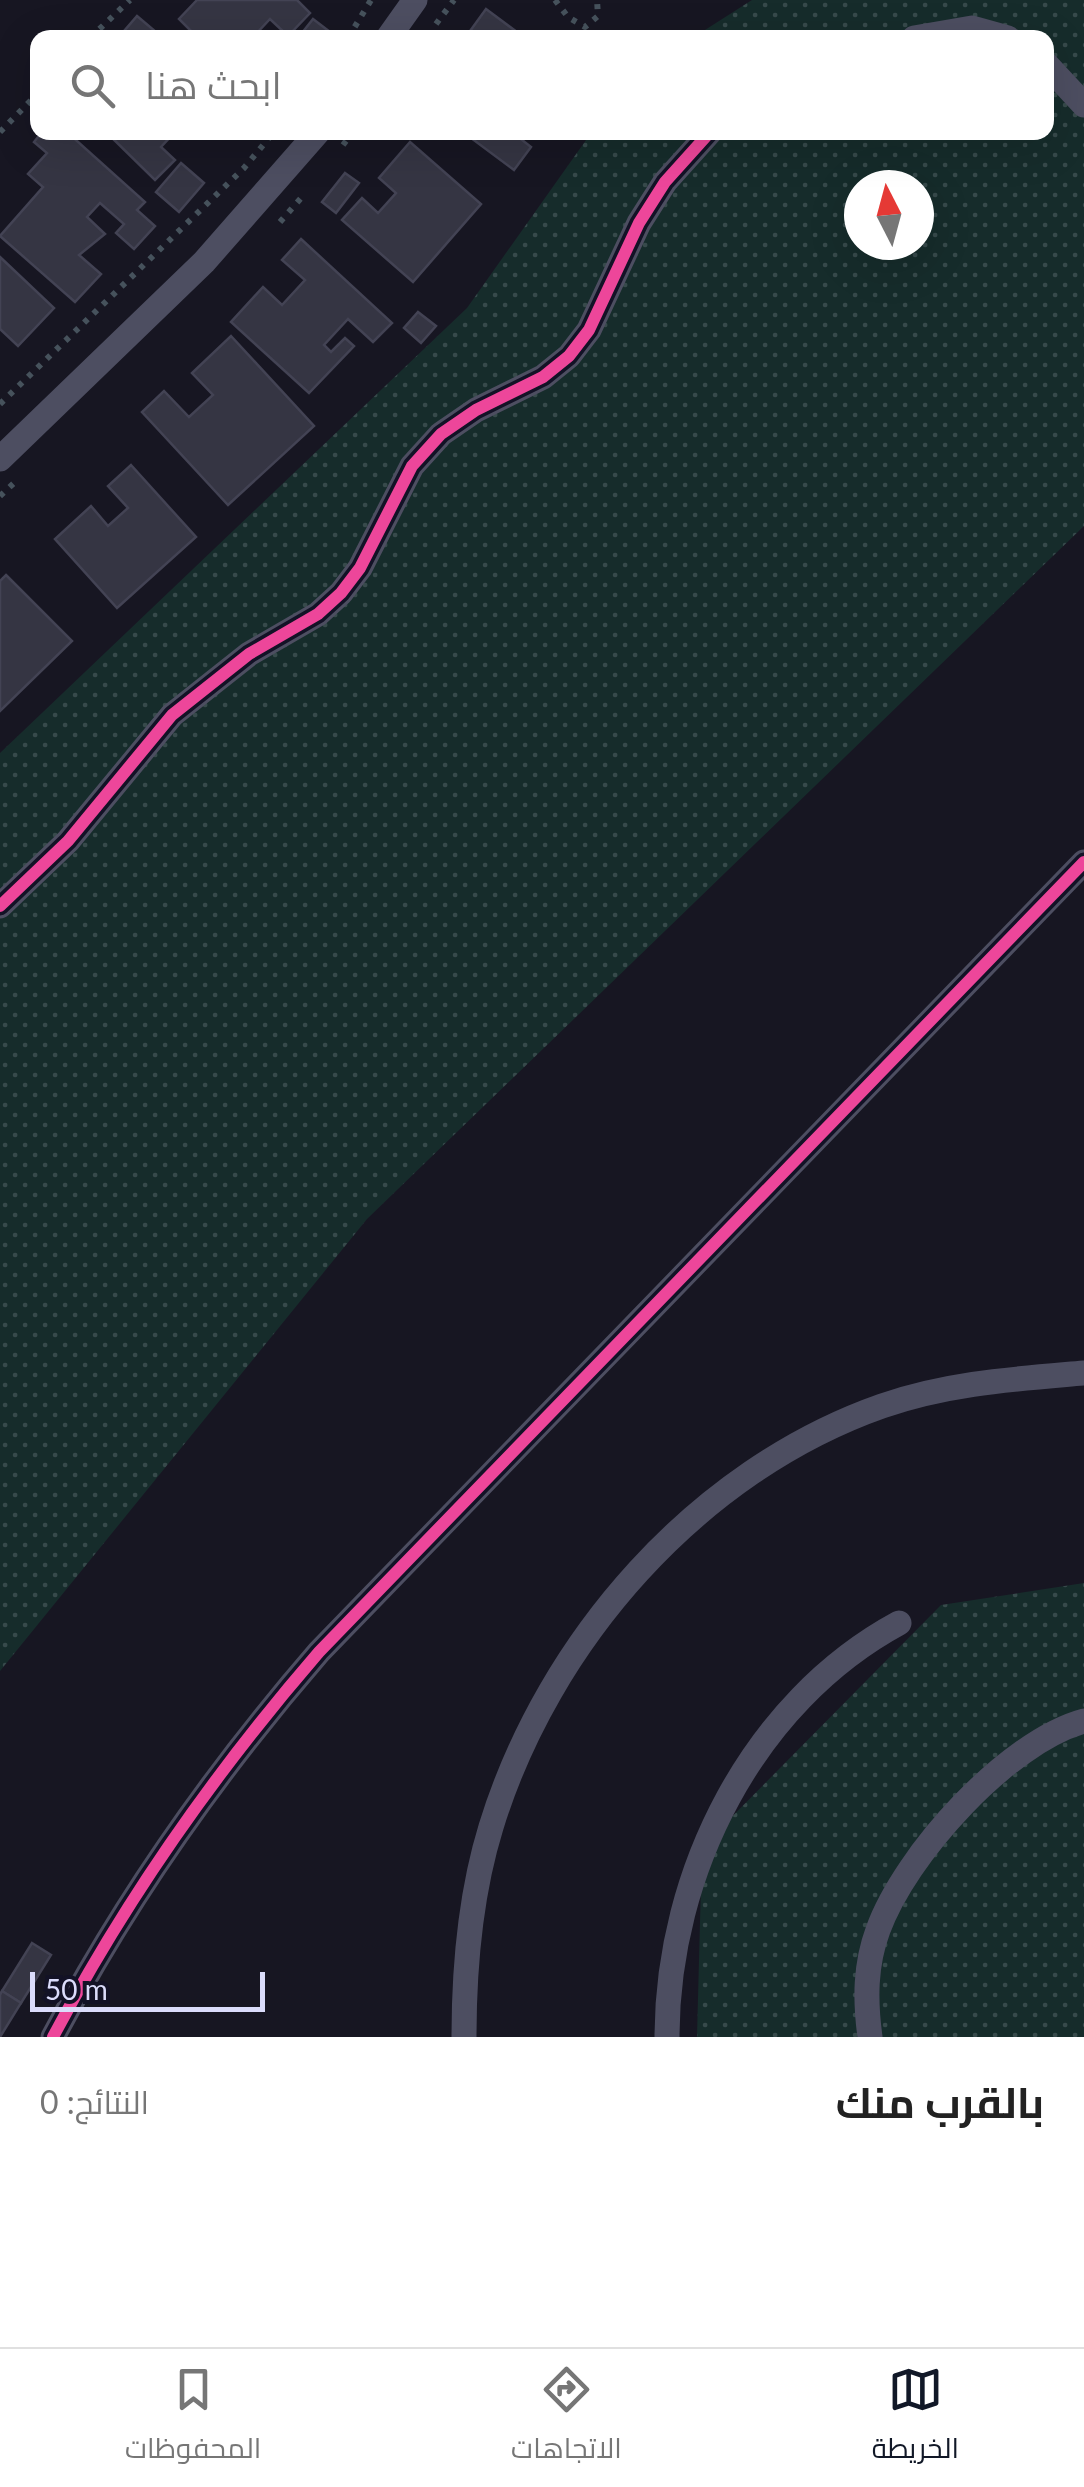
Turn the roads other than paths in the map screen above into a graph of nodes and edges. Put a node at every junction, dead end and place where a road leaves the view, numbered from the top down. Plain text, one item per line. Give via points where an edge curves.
1 (415, 0) edge
2 (394, 30) edge
3 (1054, 73) edge
4 (1084, 105) edge
5 (311, 140) edge
6 (703, 140) edge
7 (0, 459) edge
8 (1084, 862) edge
9 (0, 906) edge
10 (1084, 1373) edge
11 (900, 1622) dead end
12 (1084, 1721) edge
13 (53, 2037) edge
14 (464, 2037) edge
15 (666, 2037) edge
16 (870, 2037) edge

1 - 2 street
3 - 4 street
5 - 7 street via 204,262
6 - 9 street via 639,223 589,330 568,356 441,434 412,466 342,594 172,715 68,842
8 - 13 street via 320,1652 167,1844
10 - 14 street via 986,1381 880,1407 783,1454 656,1554 556,1680 509,1776 472,1914
11 - 15 street via 811,1684 724,1808 678,1930
12 - 16 street via 1056,1728 1019,1753 941,1831 894,1895 868,1966

